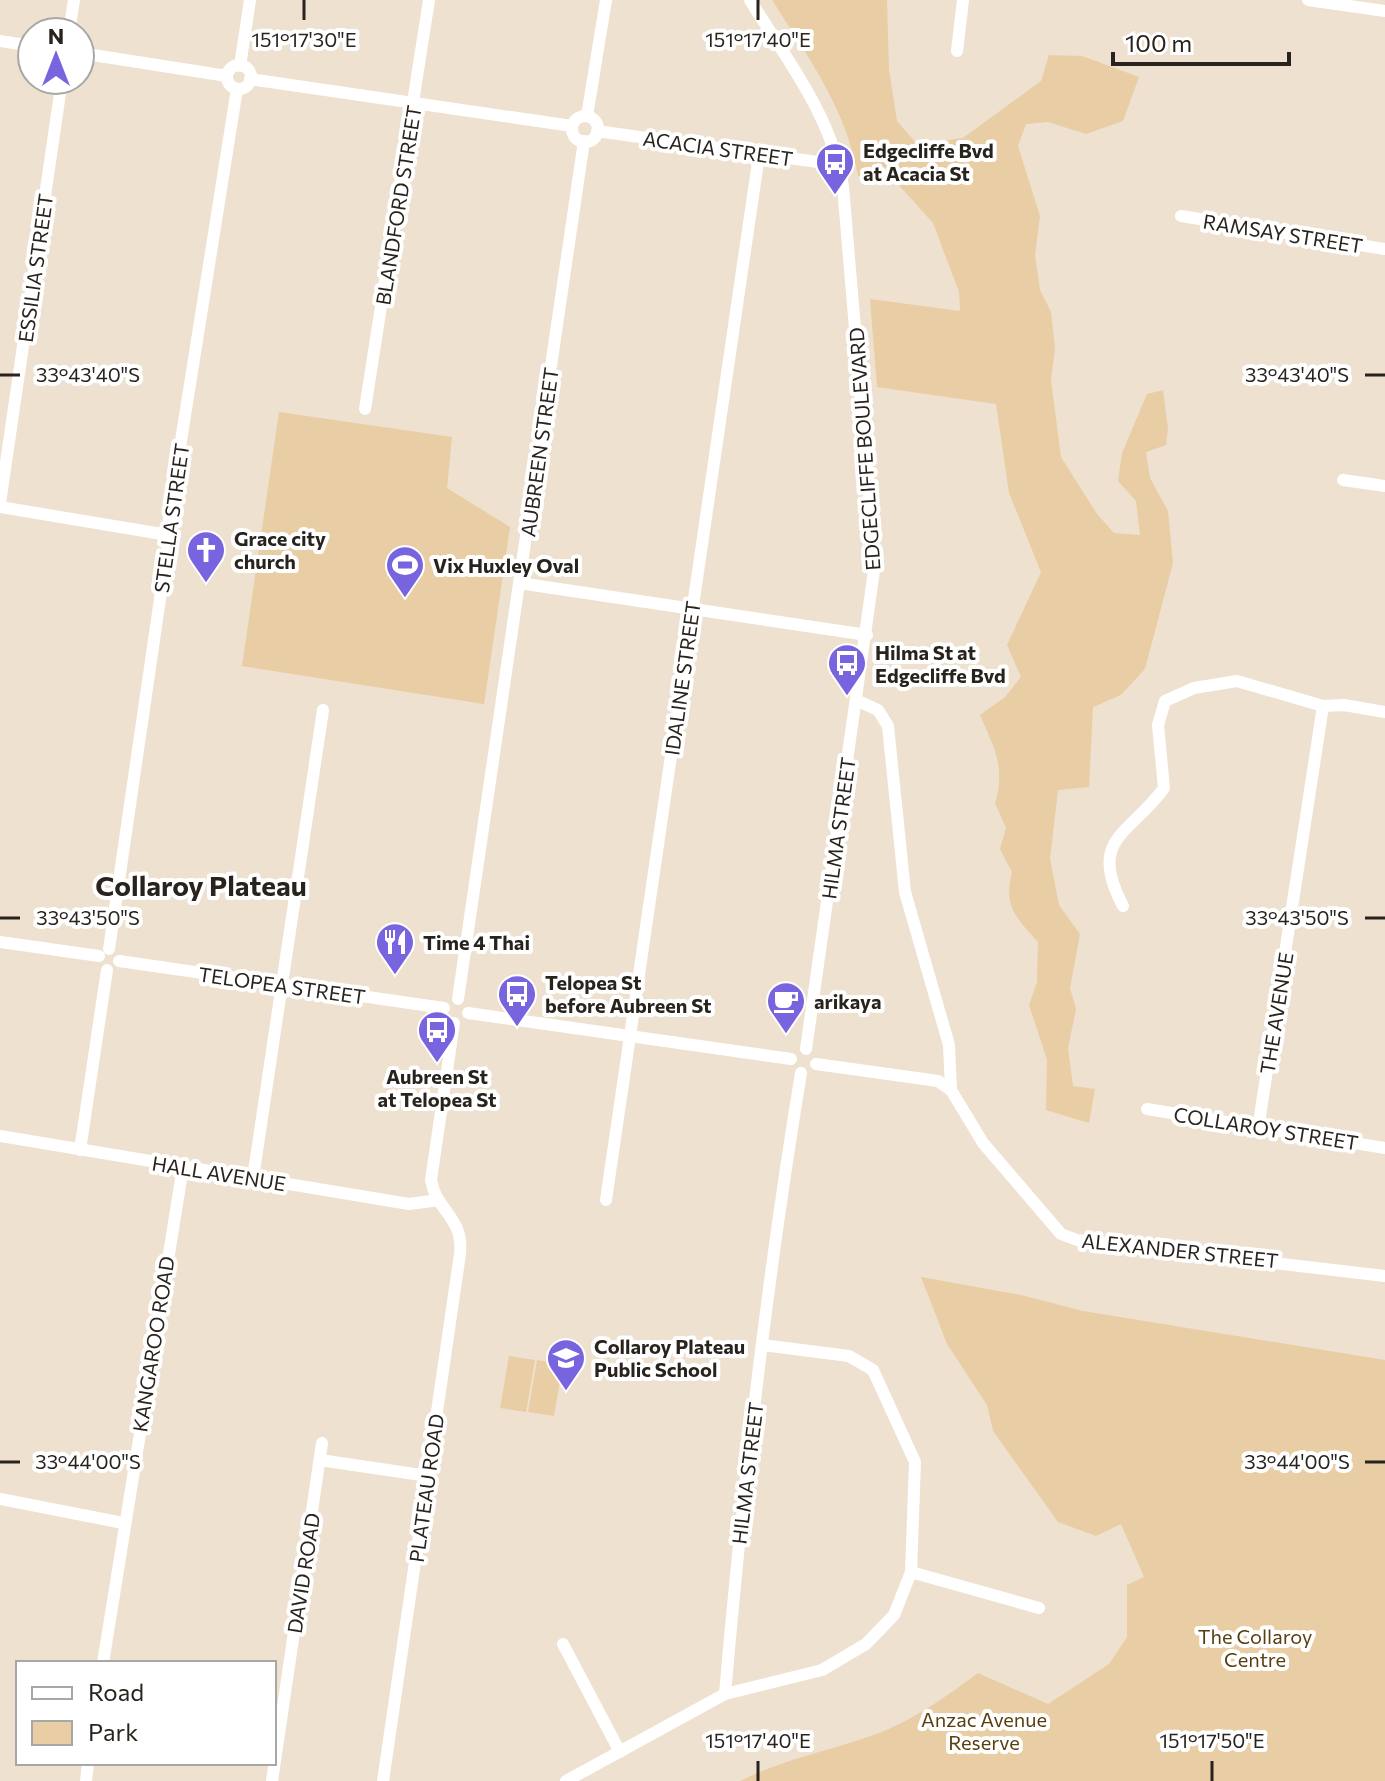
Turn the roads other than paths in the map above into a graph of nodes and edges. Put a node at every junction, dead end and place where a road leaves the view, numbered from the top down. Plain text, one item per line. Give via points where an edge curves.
1 (250, 0) edge
2 (429, 0) edge
3 (606, 0) edge
4 (750, 0) edge
5 (963, 0) edge
6 (1308, 0) edge
7 (1385, 11) edge
8 (957, 51) dead end
9 (96, 56) edge
10 (240, 66) junction
11 (227, 76) junction
12 (250, 79) junction
13 (237, 89) junction
14 (60, 96) edge
15 (414, 104) junction
16 (587, 116) junction
17 (572, 126) junction
18 (597, 131) junction
19 (584, 141) junction
20 (759, 155) junction
21 (839, 165) junction
22 (1181, 216) dead end
23 (1385, 249) edge
24 (365, 409) dead end
25 (1343, 480) dead end
26 (1385, 486) edge
27 (0, 505) edge
28 (168, 535) junction
29 (519, 583) junction
30 (692, 609) junction
31 (867, 635) junction
32 (858, 701) junction
33 (1323, 706) junction
34 (323, 710) dead end
35 (1385, 712) edge
36 (1123, 906) dead end
37 (0, 942) edge
38 (104, 952) junction
39 (119, 961) junction
40 (107, 970) junction
41 (282, 985) junction
42 (458, 999) junction
43 (444, 1008) junction
44 (468, 1013) junction
45 (454, 1023) junction
46 (630, 1036) junction
47 (806, 1049) junction
48 (791, 1059) junction
49 (816, 1064) junction
50 (801, 1073) junction
51 (951, 1090) junction
52 (1147, 1109) dead end
53 (1258, 1129) junction
54 (0, 1137) edge
55 (1385, 1148) edge
56 (80, 1150) junction
57 (183, 1167) junction
58 (253, 1178) junction
59 (439, 1200) junction
60 (606, 1200) dead end
61 (1385, 1276) edge
62 (762, 1345) junction
63 (322, 1443) dead end
64 (320, 1460) junction
65 (428, 1476) junction
66 (0, 1499) edge
67 (123, 1523) junction
68 (911, 1572) junction
69 (1039, 1608) dead end
70 (563, 1644) dead end
71 (103, 1661) edge
72 (725, 1694) junction
73 (620, 1752) junction
74 (276, 1754) edge
75 (383, 1781) edge
76 (566, 1781) edge

1 - 10 street
2 - 15 street, BLANDFORD STREET
3 - 16 street
4 - 21 street, EDGECLIFFE BOULEVARD via 827,125
5 - 8 street
6 - 7 street
9 - 11 street
10 - 11 street
10 - 12 street via 249,71
11 - 13 street
12 - 13 street
12 - 15 street
13 - 28 street, STELLA STREET
14 - 27 street, ESSILIA STREET
15 - 17 street
15 - 24 street, BLANDFORD STREET
16 - 17 street
16 - 18 street via 596,122
17 - 19 street via 574,135
18 - 19 street
18 - 20 street, ACACIA STREET
19 - 29 street, AUBREEN STREET
20 - 21 street, ACACIA STREET
20 - 30 street, IDALINE STREET
21 - 31 street, EDGECLIFFE BOULEVARD via 875,555
22 - 23 street, RAMSAY STREET
25 - 26 street
27 - 28 street
28 - 38 street, STELLA STREET
29 - 30 street
29 - 42 street, AUBREEN STREET
30 - 31 street
30 - 46 street, IDALINE STREET
31 - 32 street, EDGECLIFFE BOULEVARD
32 - 47 street, HILMA STREET
32 - 51 street via 878,710 888,726 905,892 949,1045
33 - 35 street
33 - 36 street via 1237,681 1194,688 1165,701 1158,725 1164,788 1120,832 1109,856 1109,880
33 - 53 street, THE AVENUE
34 - 41 street
37 - 38 street
38 - 39 street via 116,951
38 - 40 street via 99,964
39 - 40 street
39 - 41 street, TELOPEA STREET
40 - 56 street
41 - 43 street, TELOPEA STREET
41 - 58 street
42 - 43 street
42 - 44 street
43 - 45 street
44 - 45 street
44 - 46 street
45 - 59 street via 431,1180
46 - 48 street
46 - 60 street, IDALINE STREET
47 - 48 street
47 - 49 street
48 - 50 street
49 - 50 street via 809,1073
49 - 51 street via 938,1081
50 - 62 street, HILMA STREET
51 - 61 street, ALEXANDER STREET via 983,1143 1061,1234
52 - 53 street, COLLAROY STREET
53 - 55 street, COLLAROY STREET
54 - 56 street, HALL AVENUE
56 - 57 street, HALL AVENUE
57 - 58 street, HALL AVENUE
57 - 67 street, KANGAROO ROAD
58 - 59 street, HALL AVENUE via 409,1204
59 - 65 street, PLATEAU ROAD via 459,1228 461,1245
62 - 68 street via 849,1356 873,1370 915,1462
62 - 72 street, HILMA STREET
63 - 64 street, DAVID ROAD
64 - 65 street
64 - 74 street, DAVID ROAD
65 - 75 street, PLATEAU ROAD
66 - 67 street
67 - 71 street, KANGAROO ROAD
68 - 69 street
68 - 72 street via 894,1615 866,1644 822,1670
70 - 73 street
72 - 73 street
73 - 76 street

